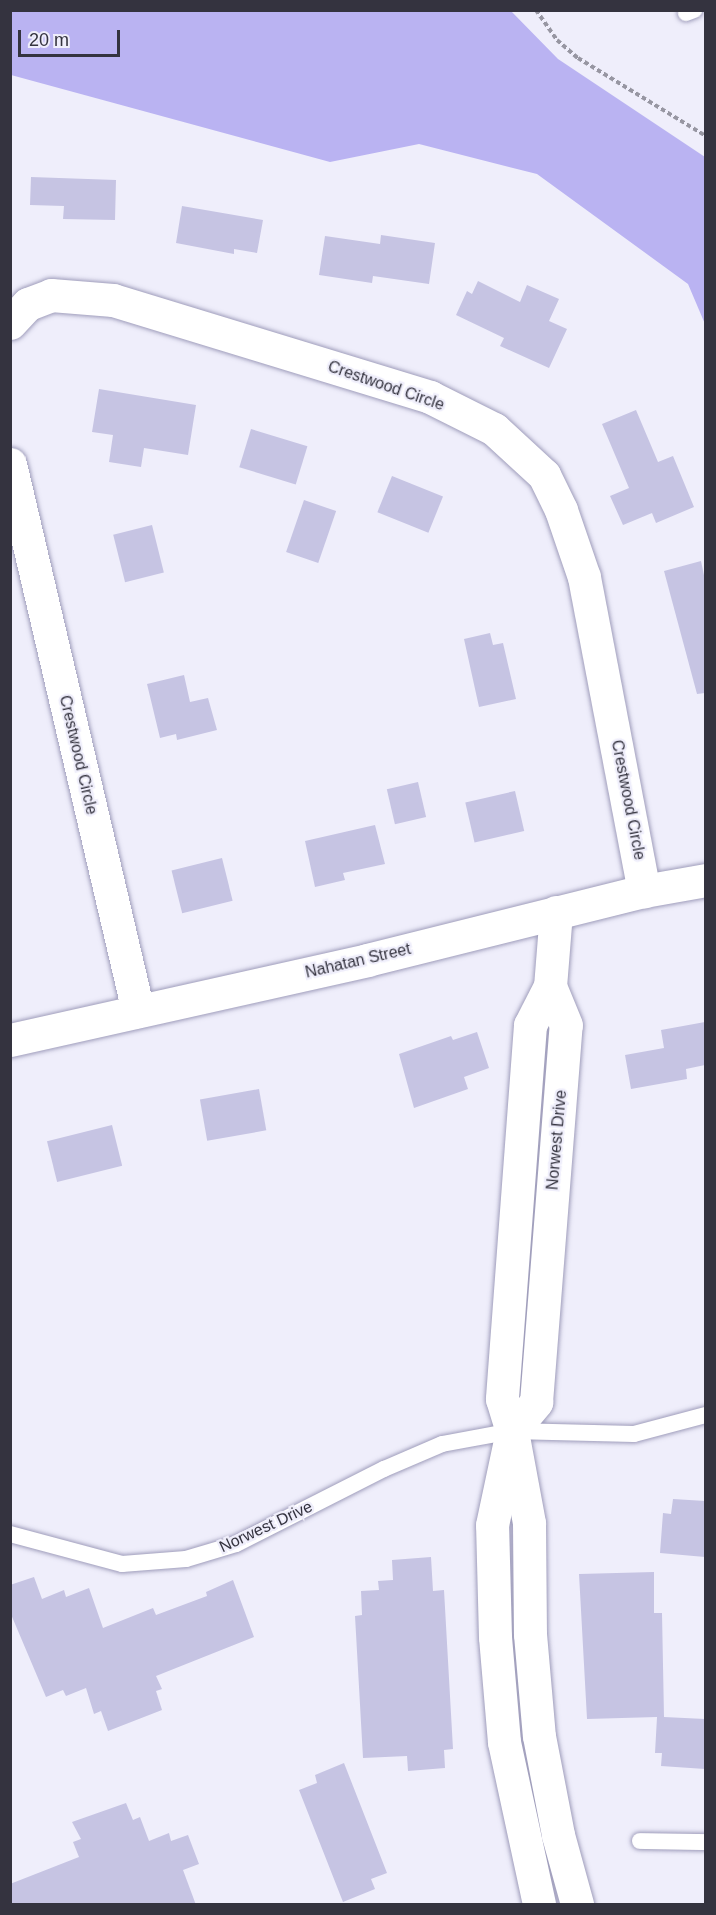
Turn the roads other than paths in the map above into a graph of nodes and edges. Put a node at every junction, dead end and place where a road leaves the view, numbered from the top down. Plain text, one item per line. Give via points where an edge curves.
1 (10, 323) edge
2 (10, 464) edge
3 (705, 880) edge
4 (644, 891) junction
5 (556, 912) junction
6 (138, 1011) junction
7 (10, 1040) edge
8 (705, 1415) edge
9 (512, 1431) junction
10 (10, 1534) edge
11 (639, 1841) dead end
12 (705, 1842) edge
13 (539, 1905) edge
14 (577, 1905) edge

1 - 4 street, Crestwood Circle via 28,304 51,295 113,300 430,397 494,429 544,475 561,510 584,577
2 - 6 street, Crestwood Circle
3 - 4 street, Nahatan Street
4 - 5 street, Nahatan Street
5 - 6 street, Nahatan Street via 367,960
5 - 9 street, Norwest Drive via 550,986 566,1025 536,1402
6 - 7 street, Nahatan Street
8 - 9 lane, Norwest Drive via 651,1431 616,1436
9 - 10 lane, Norwest Drive via 420,1452 236,1544 186,1559 122,1564
9 - 13 street, Norwest Drive via 492,1525 495,1636 504,1742
9 - 14 street via 529,1524 530,1634 539,1736 558,1835
11 - 12 lane

